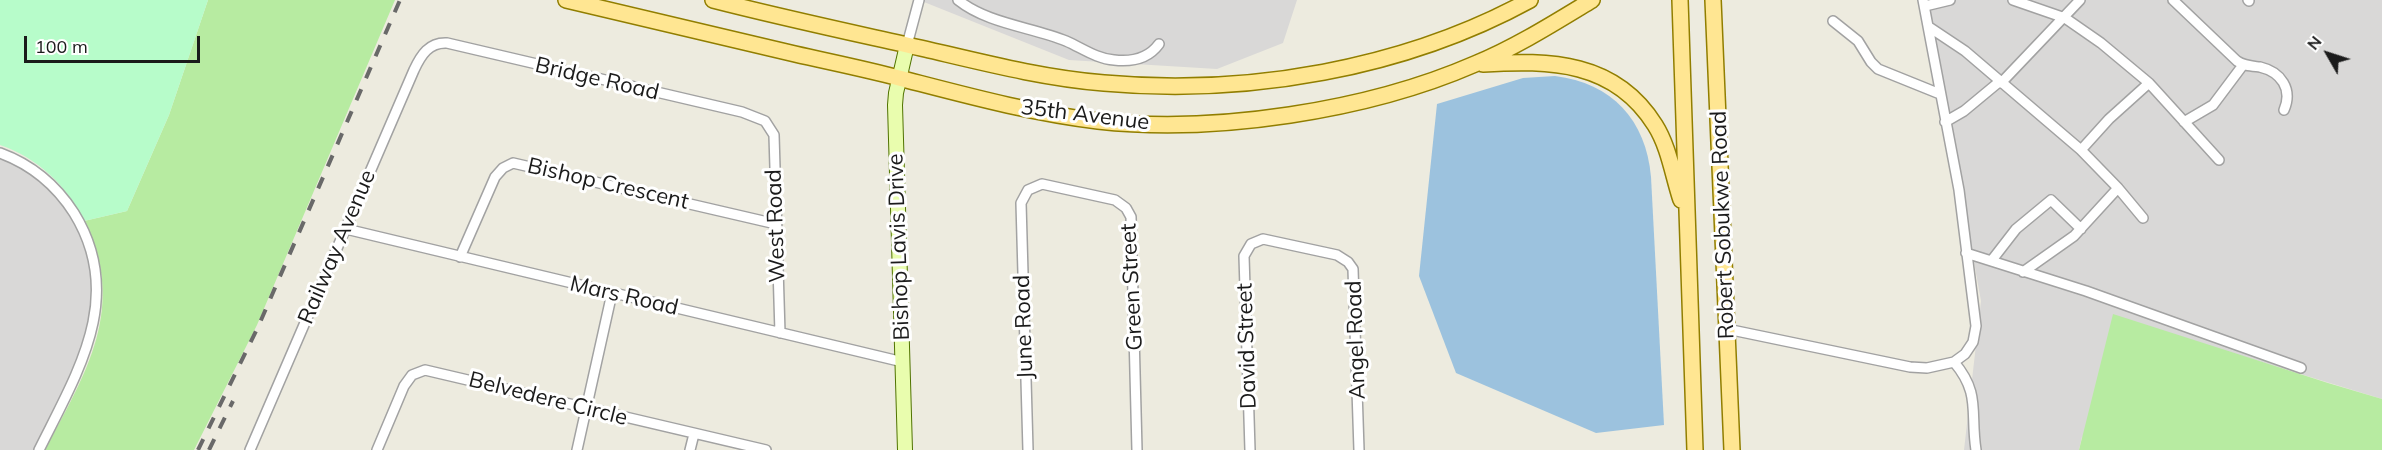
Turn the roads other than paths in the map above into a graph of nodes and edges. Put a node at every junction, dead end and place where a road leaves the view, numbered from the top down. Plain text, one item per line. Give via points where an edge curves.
1 (566, 0) edge
2 (713, 0) edge
3 (919, 0) edge
4 (958, 0) edge
5 (1530, 0) edge
6 (1592, 0) edge
7 (1680, 0) edge
8 (1713, 0) edge
9 (1950, 0) edge
10 (2013, 0) edge
11 (2080, 0) edge
12 (2173, 0) edge
13 (1924, 3) edge
14 (2065, 18) junction
15 (1833, 21) dead end
16 (1929, 27) junction
17 (1159, 44) dead end
18 (907, 45) junction
19 (429, 47) joint
20 (1473, 65) junction
21 (2243, 65) junction
22 (899, 78) junction
23 (2000, 82) junction
24 (2149, 83) junction
25 (1940, 94) junction
26 (2284, 110) dead end
27 (765, 121) joint
28 (1945, 122) junction
29 (2184, 122) junction
30 (2081, 150) junction
31 (0, 153) edge
32 (2219, 160) dead end
33 (2118, 188) junction
34 (1020, 203) joint
35 (1686, 217) junction
36 (2143, 218) dead end
37 (776, 224) junction
38 (346, 229) junction
39 (2081, 229) junction
40 (1251, 244) joint
41 (1966, 253) junction
42 (460, 257) junction
43 (1992, 260) junction
44 (2023, 272) junction
45 (612, 293) junction
46 (1727, 328) junction
47 (780, 333) junction
48 (903, 362) junction
49 (1954, 362) junction
50 (2301, 368) dead end
51 (587, 408) junction
52 (694, 434) junction
53 (253, 449) edge
54 (39, 450) edge
55 (377, 450) edge
56 (577, 450) edge
57 (690, 450) edge
58 (766, 450) edge
59 (905, 450) edge
60 (1028, 450) edge
61 (1137, 450) edge
62 (1250, 450) edge
63 (1359, 450) edge
64 (1695, 450) edge
65 (1732, 450) edge
66 (1976, 450) edge

1 - 22 main road, 35th Avenue
2 - 18 main road, 35th Avenue
3 - 18 street
4 - 17 street via 976,11 1112,60 1143,57
5 - 18 main road, 35th Avenue via 1462,33 1390,57 1223,86 1154,87 1058,78
6 - 20 main road, 35th Avenue
7 - 35 main road, Robert Sobukwe Road
8 - 46 main road, Robert Sobukwe Road
9 - 13 street
10 - 14 street
11 - 14 street
12 - 21 street
13 - 16 street
14 - 23 street
14 - 24 street
15 - 25 street via 1858,41 1878,69
16 - 23 street via 1965,51
16 - 25 street
18 - 22 street, Bishop Lavis Drive
19 - 27 street, Bridge Road via 447,43 742,112
19 - 38 street, Railway Avenue via 414,70
20 - 22 main road, 35th Avenue via 1379,96 1272,117 1215,122 1111,122 1044,113
20 - 35 main road via 1556,63 1588,70 1622,90 1656,126
21 - 26 street via 2261,68 2281,79 2288,94
21 - 29 street via 2213,105
22 - 48 street, Bishop Lavis Drive via 895,105
23 - 28 street
23 - 30 street
24 - 29 street
24 - 30 street
25 - 28 street
27 - 37 street, West Road via 774,135
28 - 41 street via 1959,190
29 - 32 street
30 - 33 street
31 - 54 street via 33,170 64,199 85,232 95,266 96,303 90,338
33 - 36 street
33 - 39 street
34 - 60 street, June Road
34 - 61 street, Green Street via 1028,190 1042,184 1115,200 1131,217
35 - 64 main road, Robert Sobukwe Road
37 - 42 street, Bishop Crescent via 513,163 495,177
37 - 47 street, West Road
38 - 42 street, Mars Road
38 - 53 street, Railway Avenue
39 - 43 street via 2051,200 2016,230
39 - 44 street
40 - 62 street, David Street via 1244,256
40 - 63 street, Angel Road via 1263,238 1336,255 1353,269
41 - 43 street
41 - 49 street via 1976,326 1973,342
42 - 45 street, Mars Road
43 - 44 street
44 - 50 street
45 - 47 street, Mars Road
45 - 51 street
46 - 49 street via 1910,367
46 - 65 main road, Robert Sobukwe Road
47 - 48 street, Mars Road
48 - 59 street, Bishop Lavis Drive
49 - 66 street via 1968,380 1973,395
51 - 52 street, Belvedere Circle
51 - 55 street, Belvedere Circle via 424,370 412,375 404,386
51 - 56 street
52 - 57 street
52 - 58 street, Belvedere Circle

